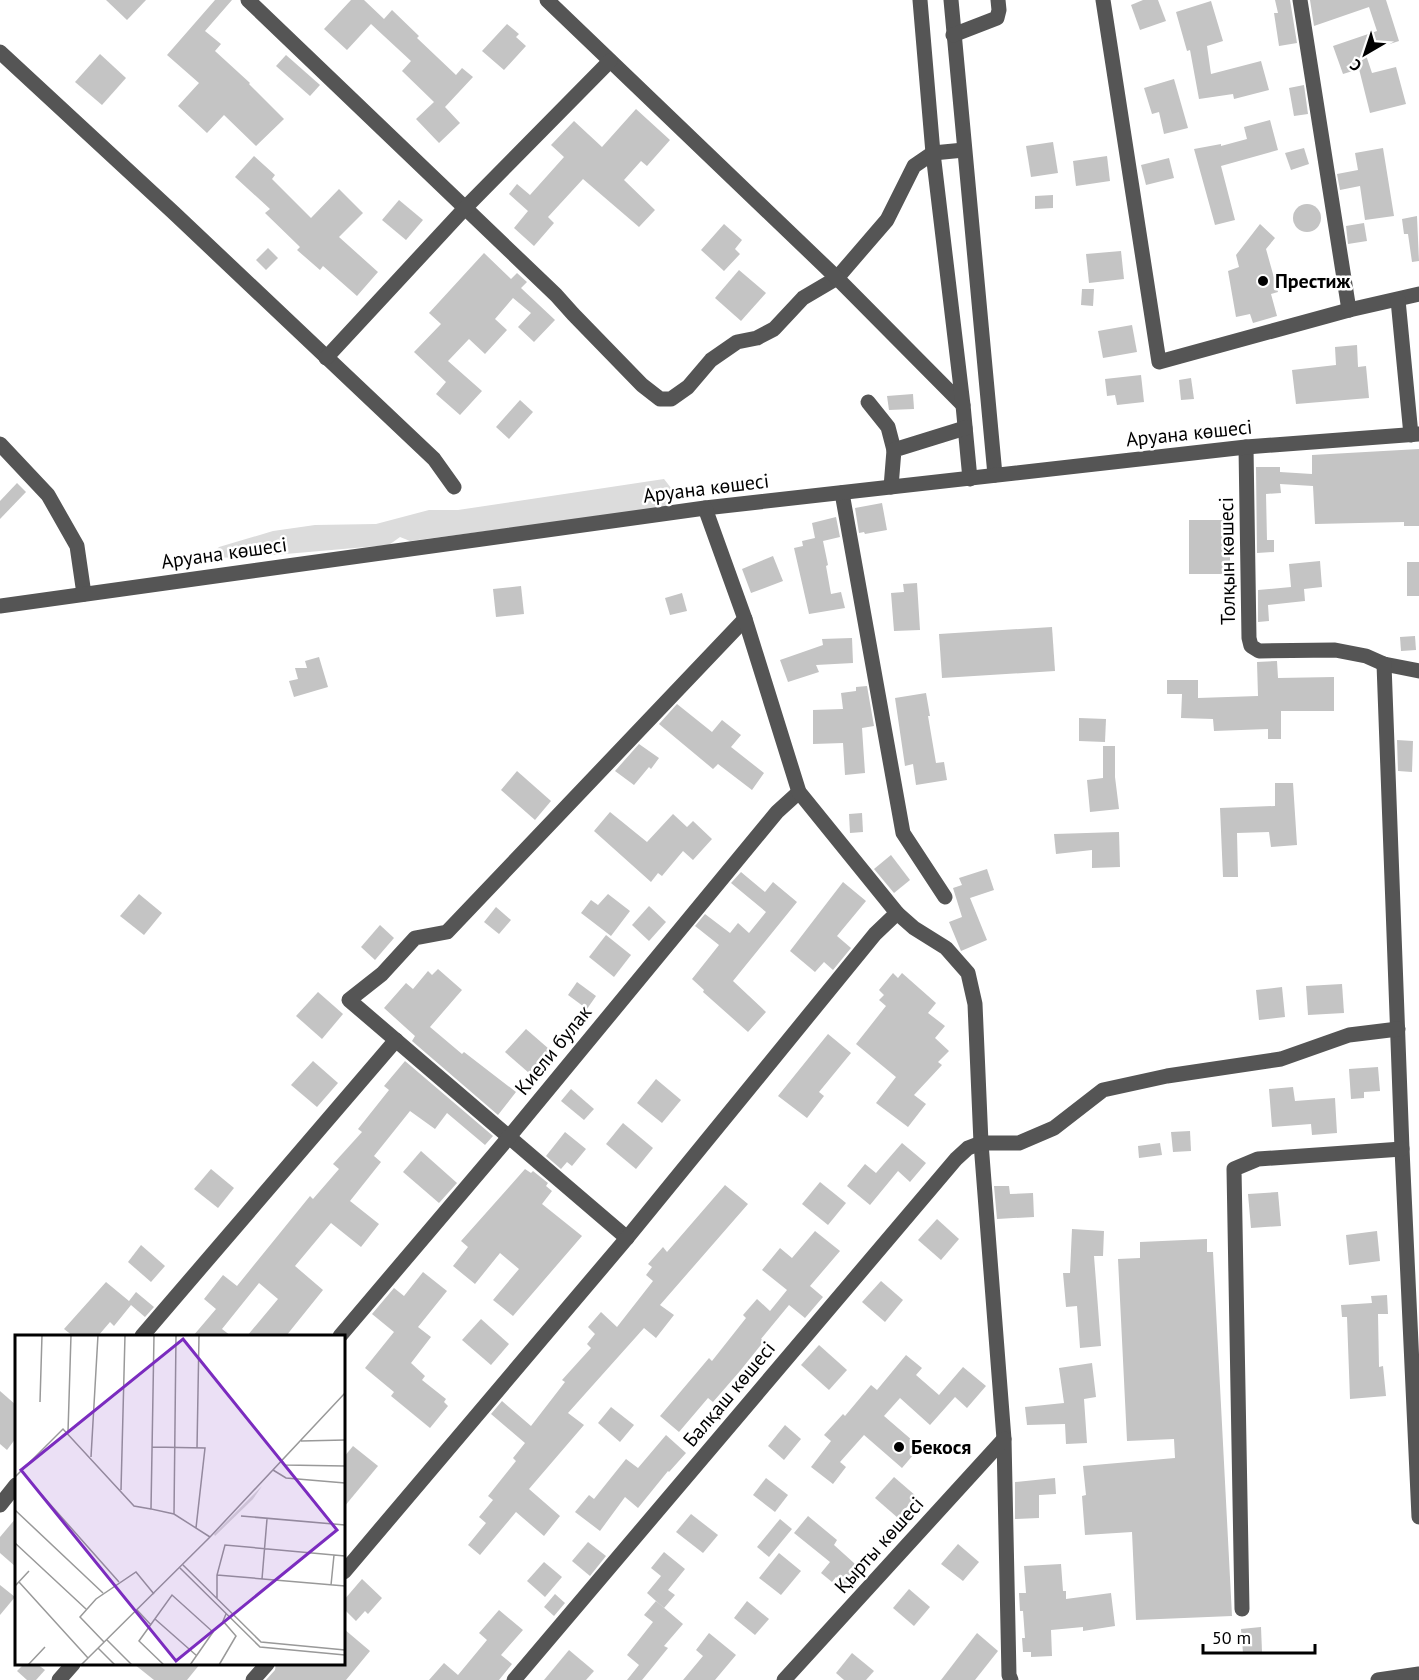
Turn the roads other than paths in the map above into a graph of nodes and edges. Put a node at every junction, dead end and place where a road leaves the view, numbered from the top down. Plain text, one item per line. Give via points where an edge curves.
1 (248, 0) edge
2 (547, 0) edge
3 (920, 0) edge
4 (951, 0) edge
5 (998, 0) edge
6 (1103, 0) edge
7 (1300, 0) edge
8 (953, 35) junction
9 (0, 52) edge
10 (610, 61) junction
11 (964, 150) junction
12 (933, 153) junction
13 (466, 207) junction
14 (837, 278) junction
15 (1419, 294) edge
16 (1398, 300) junction
17 (1349, 310) junction
18 (326, 358) junction
19 (868, 402) dead end
20 (963, 405) junction
21 (965, 428) junction
22 (1415, 435) edge
23 (0, 444) edge
24 (1246, 447) junction
25 (894, 450) junction
26 (995, 475) junction
27 (970, 479) junction
28 (454, 487) dead end
29 (891, 488) junction
30 (842, 493) junction
31 (705, 508) junction
32 (84, 594) junction
33 (0, 606) edge
34 (746, 619) junction
35 (1384, 664) junction
36 (1419, 671) edge
37 (799, 792) junction
38 (945, 897) dead end
39 (897, 913) junction
40 (1398, 1029) junction
41 (396, 1040) junction
42 (509, 1137) junction
43 (981, 1143) junction
44 (1402, 1149) junction
45 (627, 1238) junction
46 (143, 1335) edge
47 (341, 1335) edge
48 (1005, 1439) junction
49 (15, 1486) edge
50 (0, 1505) edge
51 (1419, 1517) edge
52 (345, 1571) edge
53 (1242, 1609) dead end
54 (72, 1665) edge
55 (266, 1665) edge
56 (1419, 1674) edge
57 (1008, 1678) edge
58 (59, 1680) edge
59 (253, 1680) edge
60 (514, 1680) edge
61 (784, 1680) edge
62 (1378, 1680) edge

1 - 13 street
2 - 10 street
3 - 12 street
4 - 8 street
5 - 8 street via 997,18
6 - 17 street via 1159,362
7 - 17 street
8 - 11 street
9 - 18 street
10 - 13 street
10 - 14 street
11 - 12 street
11 - 26 street
12 - 14 street via 914,166 887,220
12 - 20 street
13 - 14 street via 660,399 671,399 688,387 711,360 737,342 774,329 803,298
13 - 18 street
14 - 20 street
15 - 16 street
16 - 17 street
16 - 22 street
18 - 28 street via 434,459
19 - 25 street via 888,427
20 - 21 street
21 - 25 street
21 - 27 street
22 - 24 street, Аруана көшесі
23 - 32 street via 48,495 77,546
24 - 26 street, Аруана көшесі
24 - 35 street, Толқын көшесі via 1251,646 1259,651 1335,650
25 - 29 street
26 - 27 street, Аруана көшесі
27 - 29 street, Аруана көшесі
29 - 30 street, Аруана көшесі
30 - 31 street, Аруана көшесі
30 - 38 street via 903,833
31 - 32 street, Аруана көшесі
31 - 34 street
32 - 33 street, Аруана көшесі
34 - 37 street
34 - 41 street via 447,932 415,938 382,974 350,1000
35 - 36 street, Толқын көшесі
35 - 40 street
37 - 39 street
37 - 42 street, Киели булак via 777,812
39 - 43 street via 946,948 968,973 975,1004
39 - 45 street via 875,934
40 - 43 street via 1349,1035 1281,1059 1103,1090 1054,1128 1019,1143
40 - 44 street
41 - 42 street
41 - 46 street
42 - 45 street
42 - 47 street, Киели булак
43 - 48 street
43 - 60 street, Балқаш көшесі via 956,1159
44 - 51 street
44 - 53 street via 1258,1159 1234,1169
45 - 52 street
48 - 57 street
48 - 61 street, Қырты көшесі
49 - 50 street
54 - 58 street
55 - 59 street
56 - 62 street

